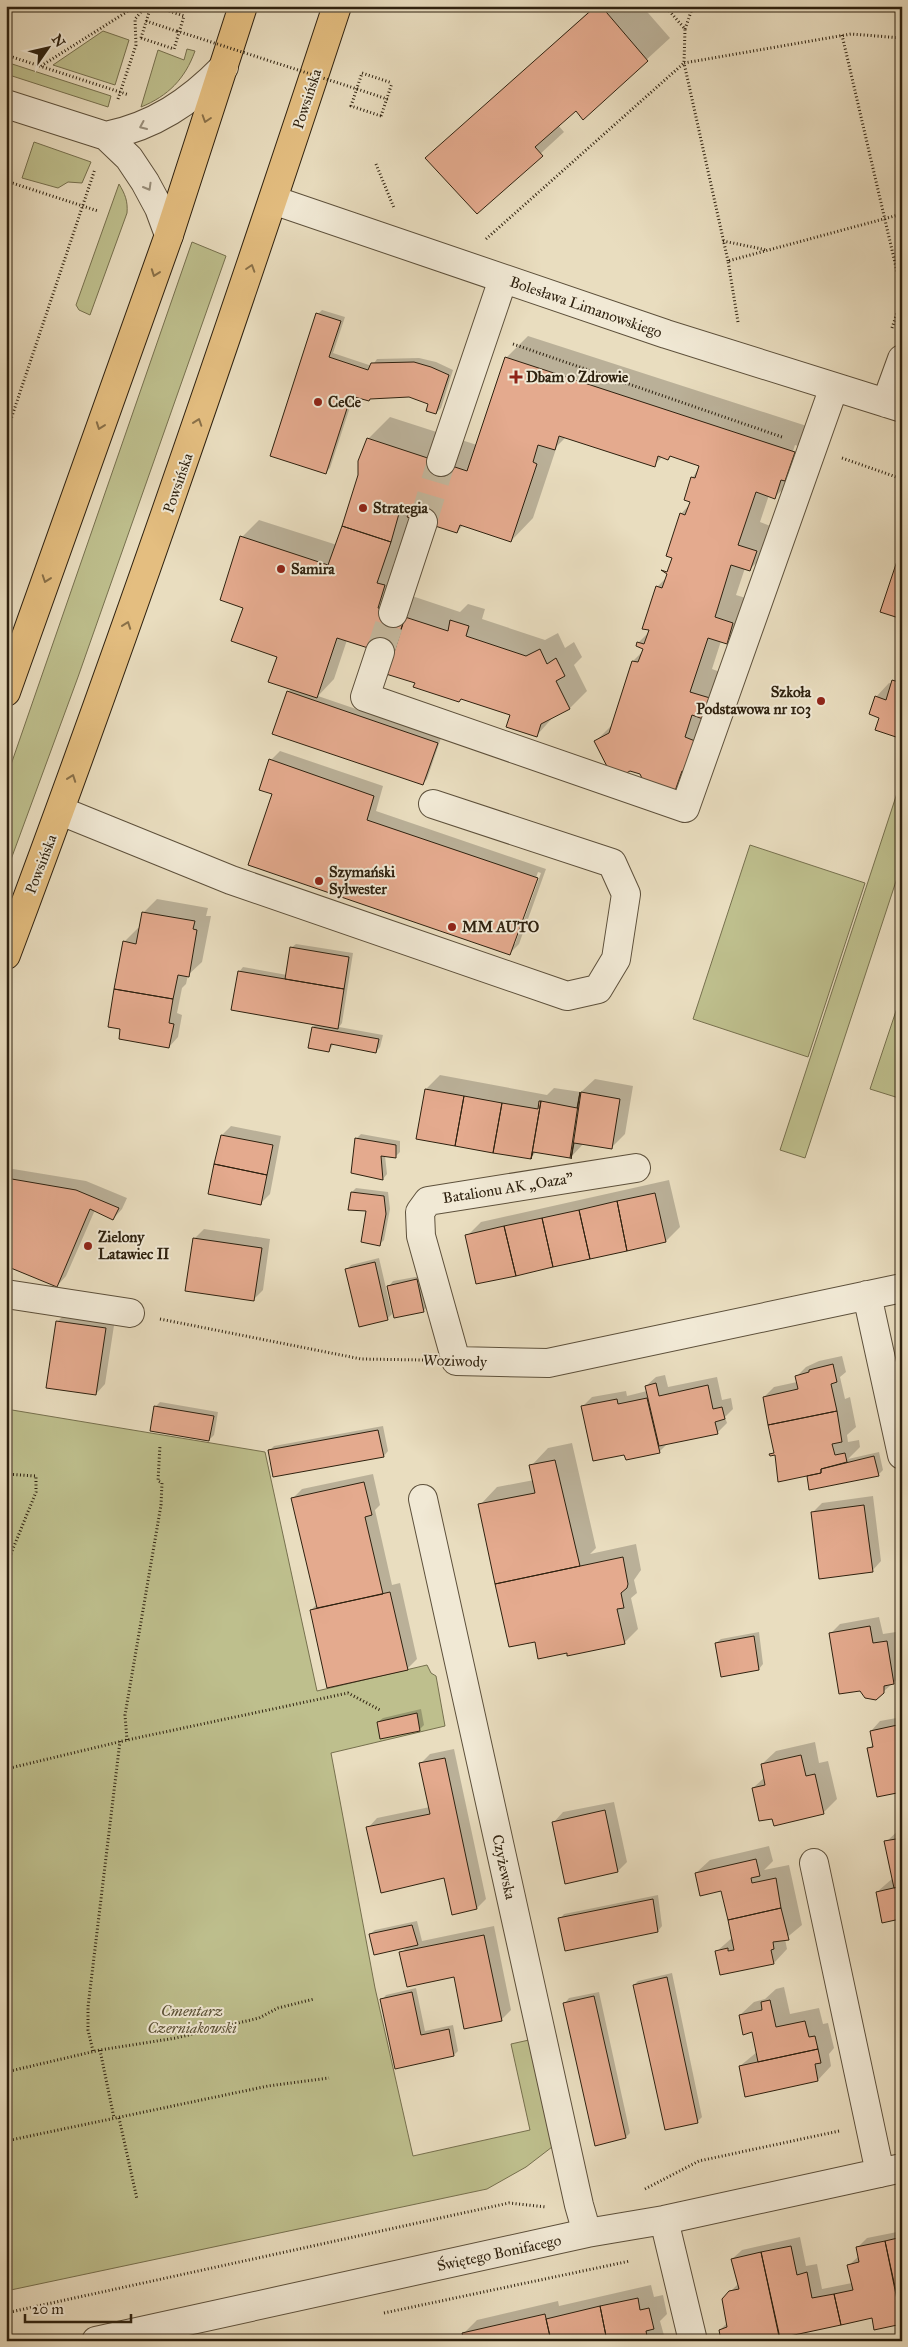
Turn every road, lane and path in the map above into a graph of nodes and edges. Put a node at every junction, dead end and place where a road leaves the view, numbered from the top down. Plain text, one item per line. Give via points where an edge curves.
1 (136, 6) edge
2 (146, 6) edge
3 (153, 6) edge
4 (243, 6) edge
5 (337, 6) edge
6 (665, 6) edge
7 (693, 6) edge
8 (147, 21) junction
9 (685, 29) junction
10 (179, 32) junction
11 (842, 36) junction
12 (902, 38) edge
13 (6, 55) edge
14 (684, 63) junction
15 (41, 67) junction
16 (224, 67) junction
17 (357, 89) junction
18 (121, 92) junction
19 (134, 96) dead end
20 (388, 99) junction
21 (118, 101) dead end
22 (6, 104) edge
23 (106, 136) junction
24 (98, 162) dead end
25 (376, 164) dead end
26 (6, 181) edge
27 (273, 200) junction
28 (83, 206) junction
29 (98, 211) dead end
30 (397, 214) dead end
31 (902, 214) edge
32 (885, 219) junction
33 (168, 235) junction
34 (723, 241) junction
35 (481, 243) dead end
36 (768, 250) junction
37 (728, 261) junction
38 (504, 279) junction
39 (902, 293) edge
40 (493, 312) junction
41 (739, 328) dead end
42 (902, 360) edge
43 (834, 387) junction
44 (894, 406) edge
45 (6, 434) edge
46 (812, 448) junction
47 (441, 462) tunnel mouth
48 (902, 479) edge
49 (423, 522) tunnel mouth
50 (393, 613) tunnel mouth
51 (380, 652) tunnel mouth
52 (6, 692) edge
53 (433, 804) dead end
54 (61, 811) junction
55 (6, 955) edge
56 (636, 1168) dead end
57 (902, 1288) edge
58 (6, 1294) edge
59 (867, 1295) junction
60 (130, 1313) joint
61 (456, 1361) junction
62 (160, 1445) dead end
63 (902, 1455) edge
64 (6, 1474) edge
65 (423, 1499) dead end
66 (6, 1566) edge
67 (380, 1710) dead end
68 (127, 1740) junction
69 (120, 1741) junction
70 (6, 1769) edge
71 (814, 1863) dead end
72 (314, 1999) dead end
73 (100, 2050) junction
74 (93, 2051) junction
75 (6, 2072) edge
76 (329, 2078) dead end
77 (116, 2118) junction
78 (870, 2125) junction
79 (6, 2141) edge
80 (891, 2171) edge
81 (638, 2193) dead end
82 (136, 2199) dead end
83 (579, 2205) junction
84 (664, 2220) junction
85 (587, 2233) junction
86 (672, 2252) junction
87 (6, 2313) edge
88 (382, 2314) dead end
89 (96, 2341) edge
90 (693, 2341) edge

1 - 15 path
2 - 18 path via 135,19 136,45
3 - 8 path, bridge
3 - 10 path via 184,16
4 - 16 main road
5 - 27 main road, Powsińska
6 - 9 path
7 - 9 path
8 - 10 path
8 - 10 path, bridge via 141,38 174,49
8 - 20 path, bridge
9 - 14 path
11 - 12 path
11 - 14 path
11 - 32 path
13 - 15 path
14 - 34 path
14 - 35 path
15 - 18 path
16 -> 23 street via 184,104 135,129
16 -> 33 main road
17 - 20 path
17 - 20 path, bridge via 362,73 392,83
17 - 20 path, bridge via 351,106 381,116
18 - 19 path
18 - 21 path
22 - 23 street
23 -> 33 street via 129,158 145,182
24 - 28 path
25 - 30 path
26 - 28 path
27 - 38 street, Bolesława Limanowskiego
54 -> 27 main road, Powsińska via 169,508
28 - 29 path
28 - 45 path
31 - 32 path
32 - 36 path
32 - 39 path
33 -> 52 main road
34 - 36 path
34 - 37 path
36 - 37 path
37 - 41 path
38 - 40 street
38 - 43 street, Bolesława Limanowskiego
40 - 46 path via 512,319 509,343
40 - 47 street
42 - 44 street
43 - 44 street, Bolesława Limanowskiego
43 - 46 street
46 - 48 path
46 - 51 street via 685,808 365,697
49 - 50 street
53 - 54 street via 612,863 626,894 616,959 598,989 567,996 231,880
54 - 55 main road, Powsińska
56 - 61 street, Batalionu AK „Oaza” via 428,1201 420,1212 420,1236
57 - 59 street, Woziwody
58 - 60 street
59 - 61 street, Woziwody via 548,1363
59 - 63 street
60 - 61 path, Woziwody via 361,1359
62 - 68 path via 158,1481 162,1482 161,1505 125,1715
64 - 66 path via 36,1476 36,1492
65 - 83 street, Czyżewska
67 - 68 path via 348,1693
68 - 69 path
69 - 70 path
69 - 74 path via 88,2007 88,2030
71 - 78 street
72 - 73 path via 278,2008 259,2018 176,2038
73 - 74 path
73 - 77 path
74 - 75 path
76 - 77 path via 268,2086
77 - 79 path
77 - 82 path
78 - 80 street
78 - 81 path via 699,2161
80 - 84 street, Świętego Bonifacego
83 - 85 street, Czyżewska
83 - 87 path via 543,2207 509,2204
84 - 85 street, Świętego Bonifacego
84 - 86 street
85 - 89 street, Świętego Bonifacego
86 - 88 path
86 - 90 street

